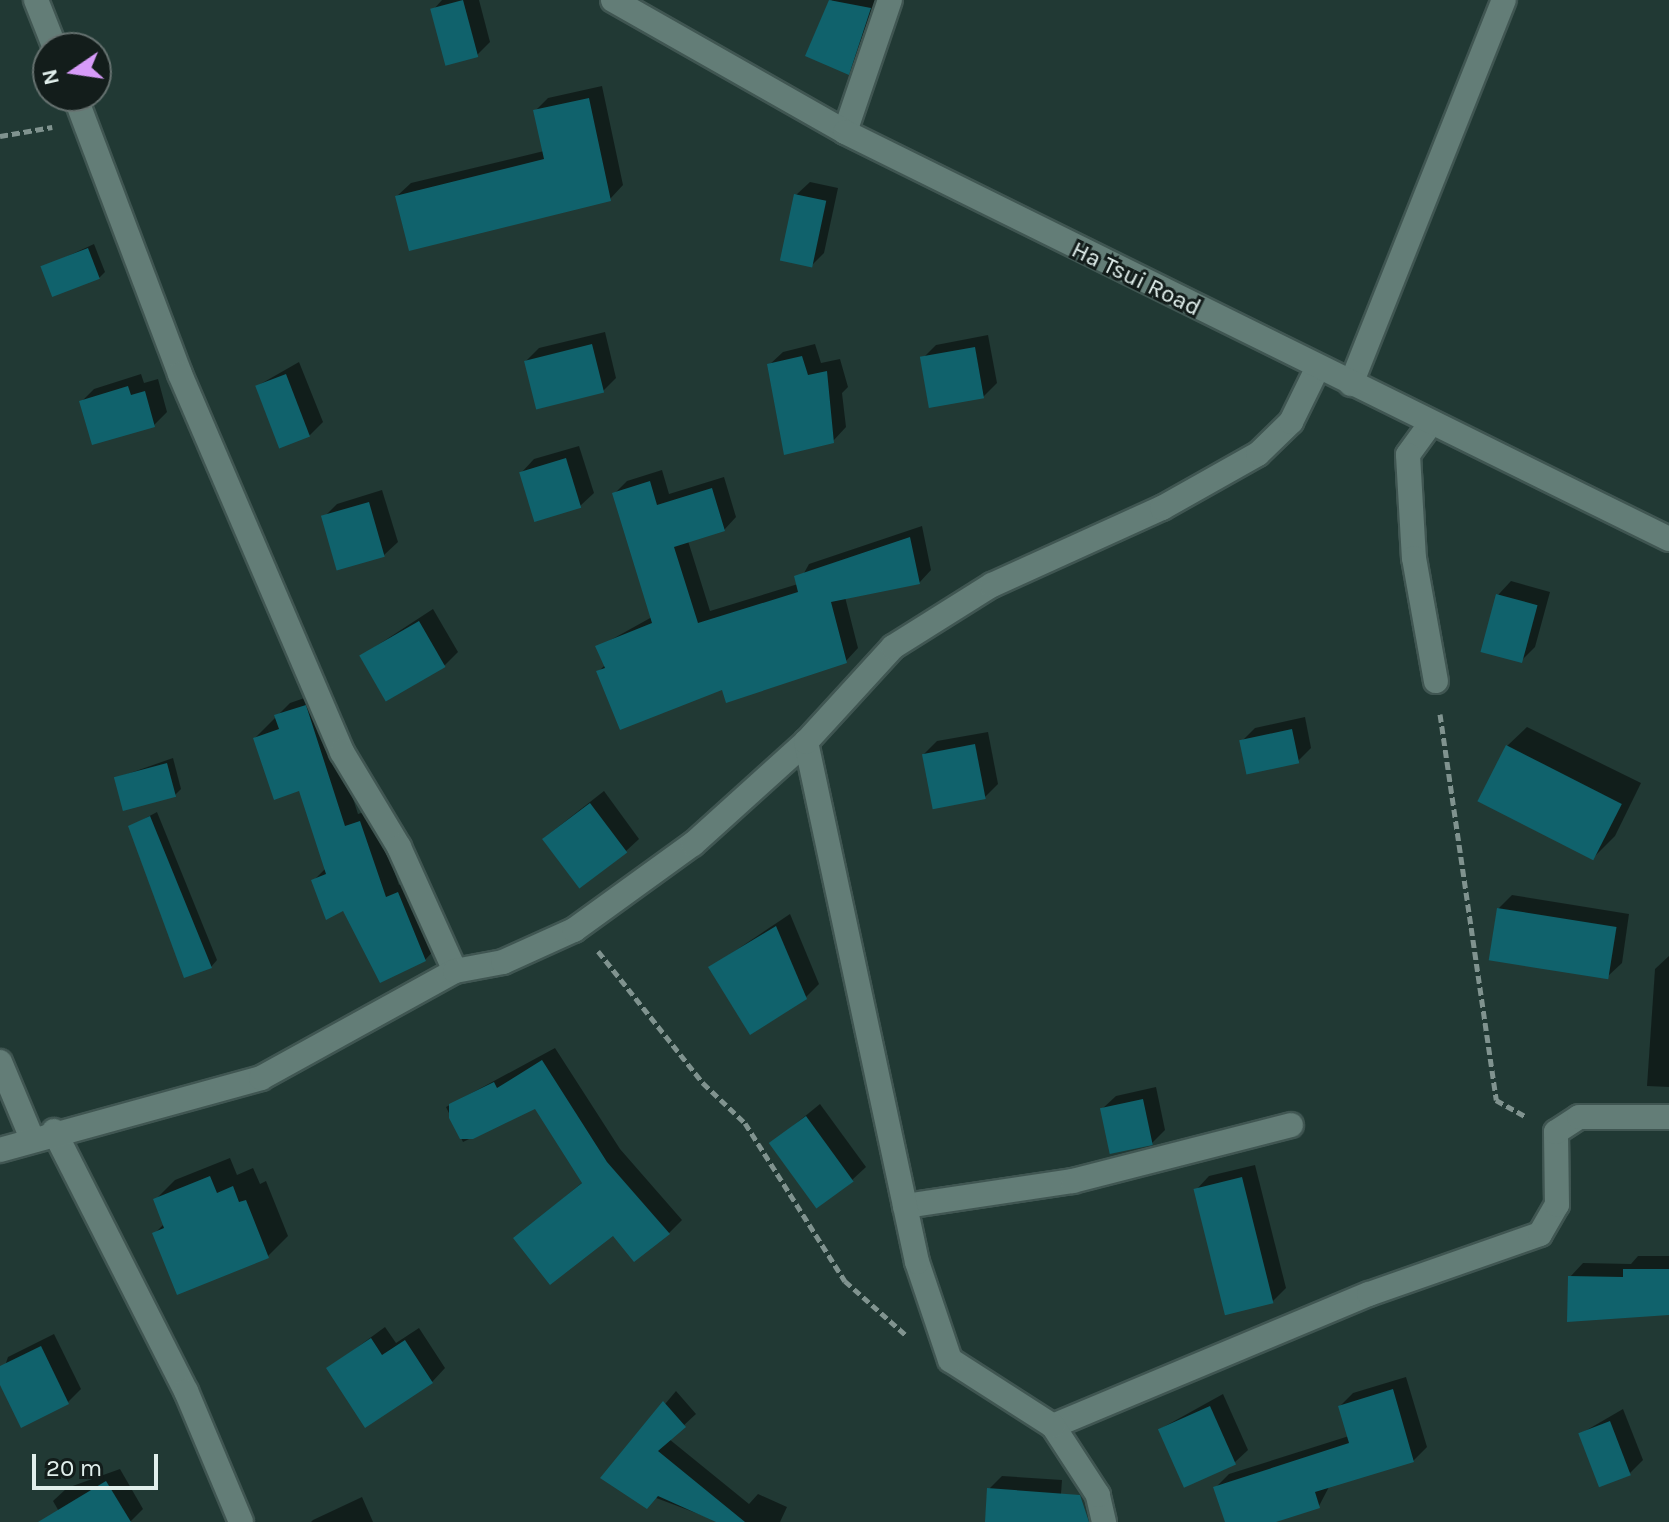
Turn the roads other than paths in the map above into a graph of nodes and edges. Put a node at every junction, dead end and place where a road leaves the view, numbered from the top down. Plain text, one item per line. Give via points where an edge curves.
1 (36, 0) edge
2 (613, 0) edge
3 (890, 0) edge
4 (1504, 0) edge
5 (49, 32) edge
6 (81, 112) edge
7 (845, 132) junction
8 (1318, 367) junction
9 (1351, 384) junction
10 (1431, 423) junction
11 (1669, 539) edge
12 (1436, 681) road end
13 (806, 742) junction
14 (455, 971) junction
15 (0, 1062) edge
16 (1669, 1117) edge
17 (1291, 1125) dead end
18 (42, 1133) junction
19 (0, 1150) edge
20 (905, 1206) junction
21 (1053, 1426) junction
22 (241, 1522) edge
23 (1104, 1522) edge

1 - 5 street
2 - 7 street, Ha Tsui Road
3 - 7 street
4 - 9 street
6 - 14 street via 180,374 342,752 399,847
7 - 8 street, Ha Tsui Road
8 - 9 street, Ha Tsui Road
8 - 13 street via 1291,422 1258,454 1162,508 992,585 906,639 848,690
9 - 10 street, Ha Tsui Road
10 - 11 street, Ha Tsui Road
10 - 12 street via 1408,455 1414,558
13 - 14 street via 693,844 574,930 503,962
13 - 20 street
14 - 18 street via 261,1078
15 - 18 street
16 - 21 street via 1579,1117 1556,1132 1557,1205 1540,1234 1369,1294
17 - 20 street via 1073,1181
18 - 19 street
18 - 22 street via 186,1391
20 - 21 street via 950,1360
21 - 23 street via 1098,1495

